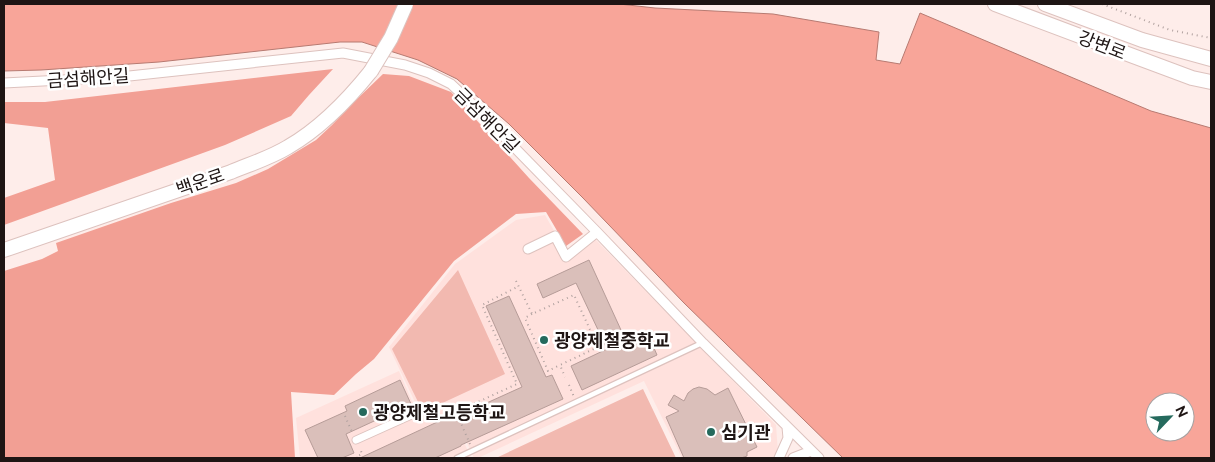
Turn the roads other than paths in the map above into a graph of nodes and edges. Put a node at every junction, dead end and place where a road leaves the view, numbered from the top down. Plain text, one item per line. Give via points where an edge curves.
1 (406, 4) edge
2 (995, 4) edge
3 (1045, 4) edge
4 (1211, 59) edge
5 (1211, 82) edge
6 (4, 83) edge
7 (597, 232) junction
8 (528, 249) dead end
9 (4, 250) edge
10 (703, 343) junction
11 (416, 413) dead end
12 (787, 427) junction
13 (356, 440) dead end
14 (810, 454) edge
15 (457, 458) edge
16 (779, 458) edge
17 (793, 458) edge
18 (819, 458) edge

1 - 9 main road, 백운로, bridge via 391,38 357,89 316,128 287,148 238,169
2 - 5 main road, 강변로 via 1192,78
3 - 4 main road, 강변로 via 1142,40
6 - 7 street, 금섬해안길 via 120,76 343,53 405,65 451,84
7 - 8 street via 566,257 555,236
7 - 10 street, 금섬해안길
10 - 12 street, 금섬해안길
10 - 15 lane
11 - 13 street
12 - 14 street, 금섬해안길
12 - 16 street via 788,438
14 - 17 street
14 - 18 street, 금섬해안길

